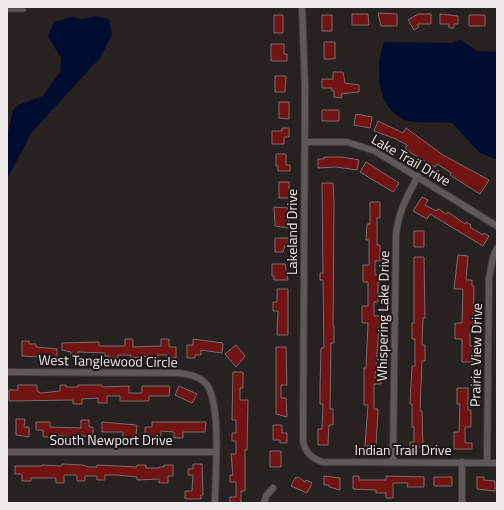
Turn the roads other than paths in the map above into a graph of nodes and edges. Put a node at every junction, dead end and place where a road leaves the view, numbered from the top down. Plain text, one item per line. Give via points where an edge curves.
1 (302, 7) edge
2 (7, 10) edge
3 (24, 10) dead end
4 (305, 142) junction
5 (418, 176) junction
6 (497, 226) edge
7 (497, 248) edge
8 (7, 372) edge
9 (7, 452) edge
10 (215, 452) junction
11 (310, 455) joint
12 (392, 461) junction
13 (462, 462) junction
14 (487, 463) junction
15 (497, 463) edge
16 (273, 488) dead end
17 (215, 503) edge
18 (264, 503) edge
19 (462, 503) edge

1 - 4 street, Lakeland Drive via 306,88
2 - 3 lane
4 - 5 street, Lake Trail Drive via 347,142 360,145 376,151
4 - 11 street, Lakeland Drive via 303,441 304,449
5 - 6 street, Lake Trail Drive
5 - 12 street, Whispering Lake Drive via 399,215 396,234
7 - 14 street, Prairie View Drive via 489,278
8 - 10 street, West Tanglewood Circle via 178,372 199,378 210,389 216,408
9 - 10 street, South Newport Drive
10 - 17 street
11 - 12 street, Indian Trail Drive via 322,462
12 - 13 street, Indian Trail Drive
13 - 14 street, Indian Trail Drive
13 - 19 street
14 - 15 street, Indian Trail Drive
16 - 18 street

